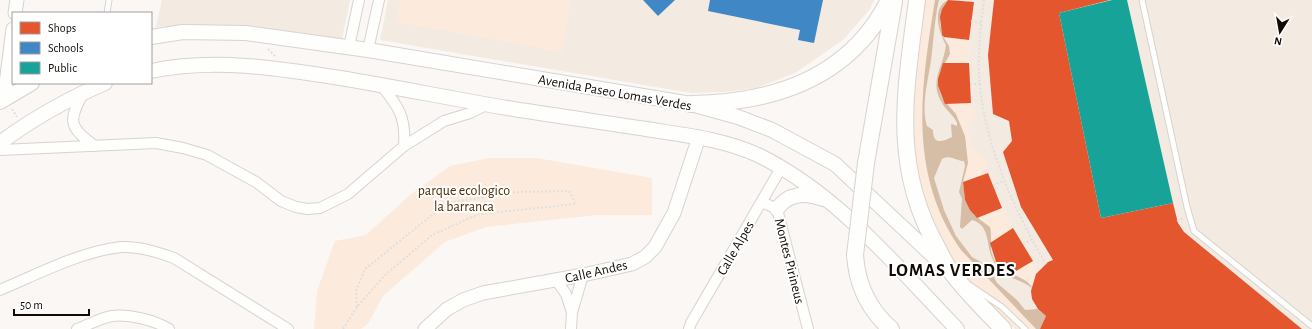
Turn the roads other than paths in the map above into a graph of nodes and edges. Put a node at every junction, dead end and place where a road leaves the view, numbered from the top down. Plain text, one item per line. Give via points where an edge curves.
1 (17, 0) edge
2 (109, 0) edge
3 (359, 0) edge
4 (379, 0) edge
5 (889, 0) edge
6 (894, 0) edge
7 (917, 0) edge
8 (1142, 0) edge
9 (15, 12) edge
10 (107, 12) edge
11 (12, 36) edge
12 (152, 37) edge
13 (349, 47) junction
14 (368, 50) junction
15 (152, 70) edge
16 (30, 84) edge
17 (103, 84) edge
18 (381, 85) junction
19 (85, 92) junction
20 (2, 100) edge
21 (691, 104) junction
22 (486, 105) junction
23 (699, 137) junction
24 (0, 143) edge
25 (95, 146) junction
26 (404, 146) junction
27 (0, 150) edge
28 (781, 168) junction
29 (762, 202) junction
30 (834, 204) junction
31 (777, 209) junction
32 (951, 272) junction
33 (583, 275) junction
34 (556, 280) junction
35 (0, 290) edge
36 (572, 312) junction
37 (431, 326) edge
38 (1312, 326) edge
39 (77, 329) edge
40 (170, 329) edge
41 (288, 329) edge
42 (571, 329) edge
43 (689, 329) edge
44 (808, 329) edge
45 (890, 329) edge
46 (957, 329) edge
47 (1003, 329) edge
48 (1025, 329) edge

1 - 9 street
2 - 10 lane
3 - 13 street
4 - 14 street
5 - 21 main road via 872,29 857,46 835,64 808,80 748,100
6 - 45 main road, bridge via 866,163 855,255 856,272 868,304
7 - 32 main road via 905,105 904,139 917,204
8 - 38 lane via 1186,207 1194,231
11 - 20 street
12 - 13 main road, Avenida Paseo Lomas Verdes via 183,32 246,33
13 - 14 main road, Avenida Paseo Lomas Verdes
14 - 21 main road, Avenida Paseo Lomas Verdes
15 - 18 main road via 208,64 246,65
16 - 20 main road
17 - 19 main road
18 - 22 main road
18 - 26 street via 402,114 405,129
19 - 24 main road via 24,126
19 - 25 street via 75,108 73,121 76,130
21 - 32 main road, Avenida Paseo Lomas Verdes via 772,130 834,164
22 - 23 main road
22 - 26 street via 444,121
23 - 28 main road via 735,146
23 - 33 street, Calle Andes via 674,213 655,247 632,264
25 - 26 street via 156,143 207,155 256,182 281,201 307,209 320,208 348,194
25 - 27 street
28 - 29 street, Calle Alpes
28 - 30 main road
29 - 31 street, Montes Pirineus
29 - 43 street, Calle Alpes
30 - 31 main road via 815,196 803,195 790,197
30 - 46 main road
31 - 44 street, Montes Pirineus
32 - 47 main road, Avenida Paseo Lomas Verdes
32 - 48 lane via 1002,307
33 - 34 street, Calle Andes
33 - 36 street
34 - 36 street via 566,294
34 - 37 street, Calle Andes via 483,293 463,300 448,309
35 - 41 street via 101,251 122,247 154,251 174,258
36 - 42 street
39 - 40 street via 111,316 142,319

